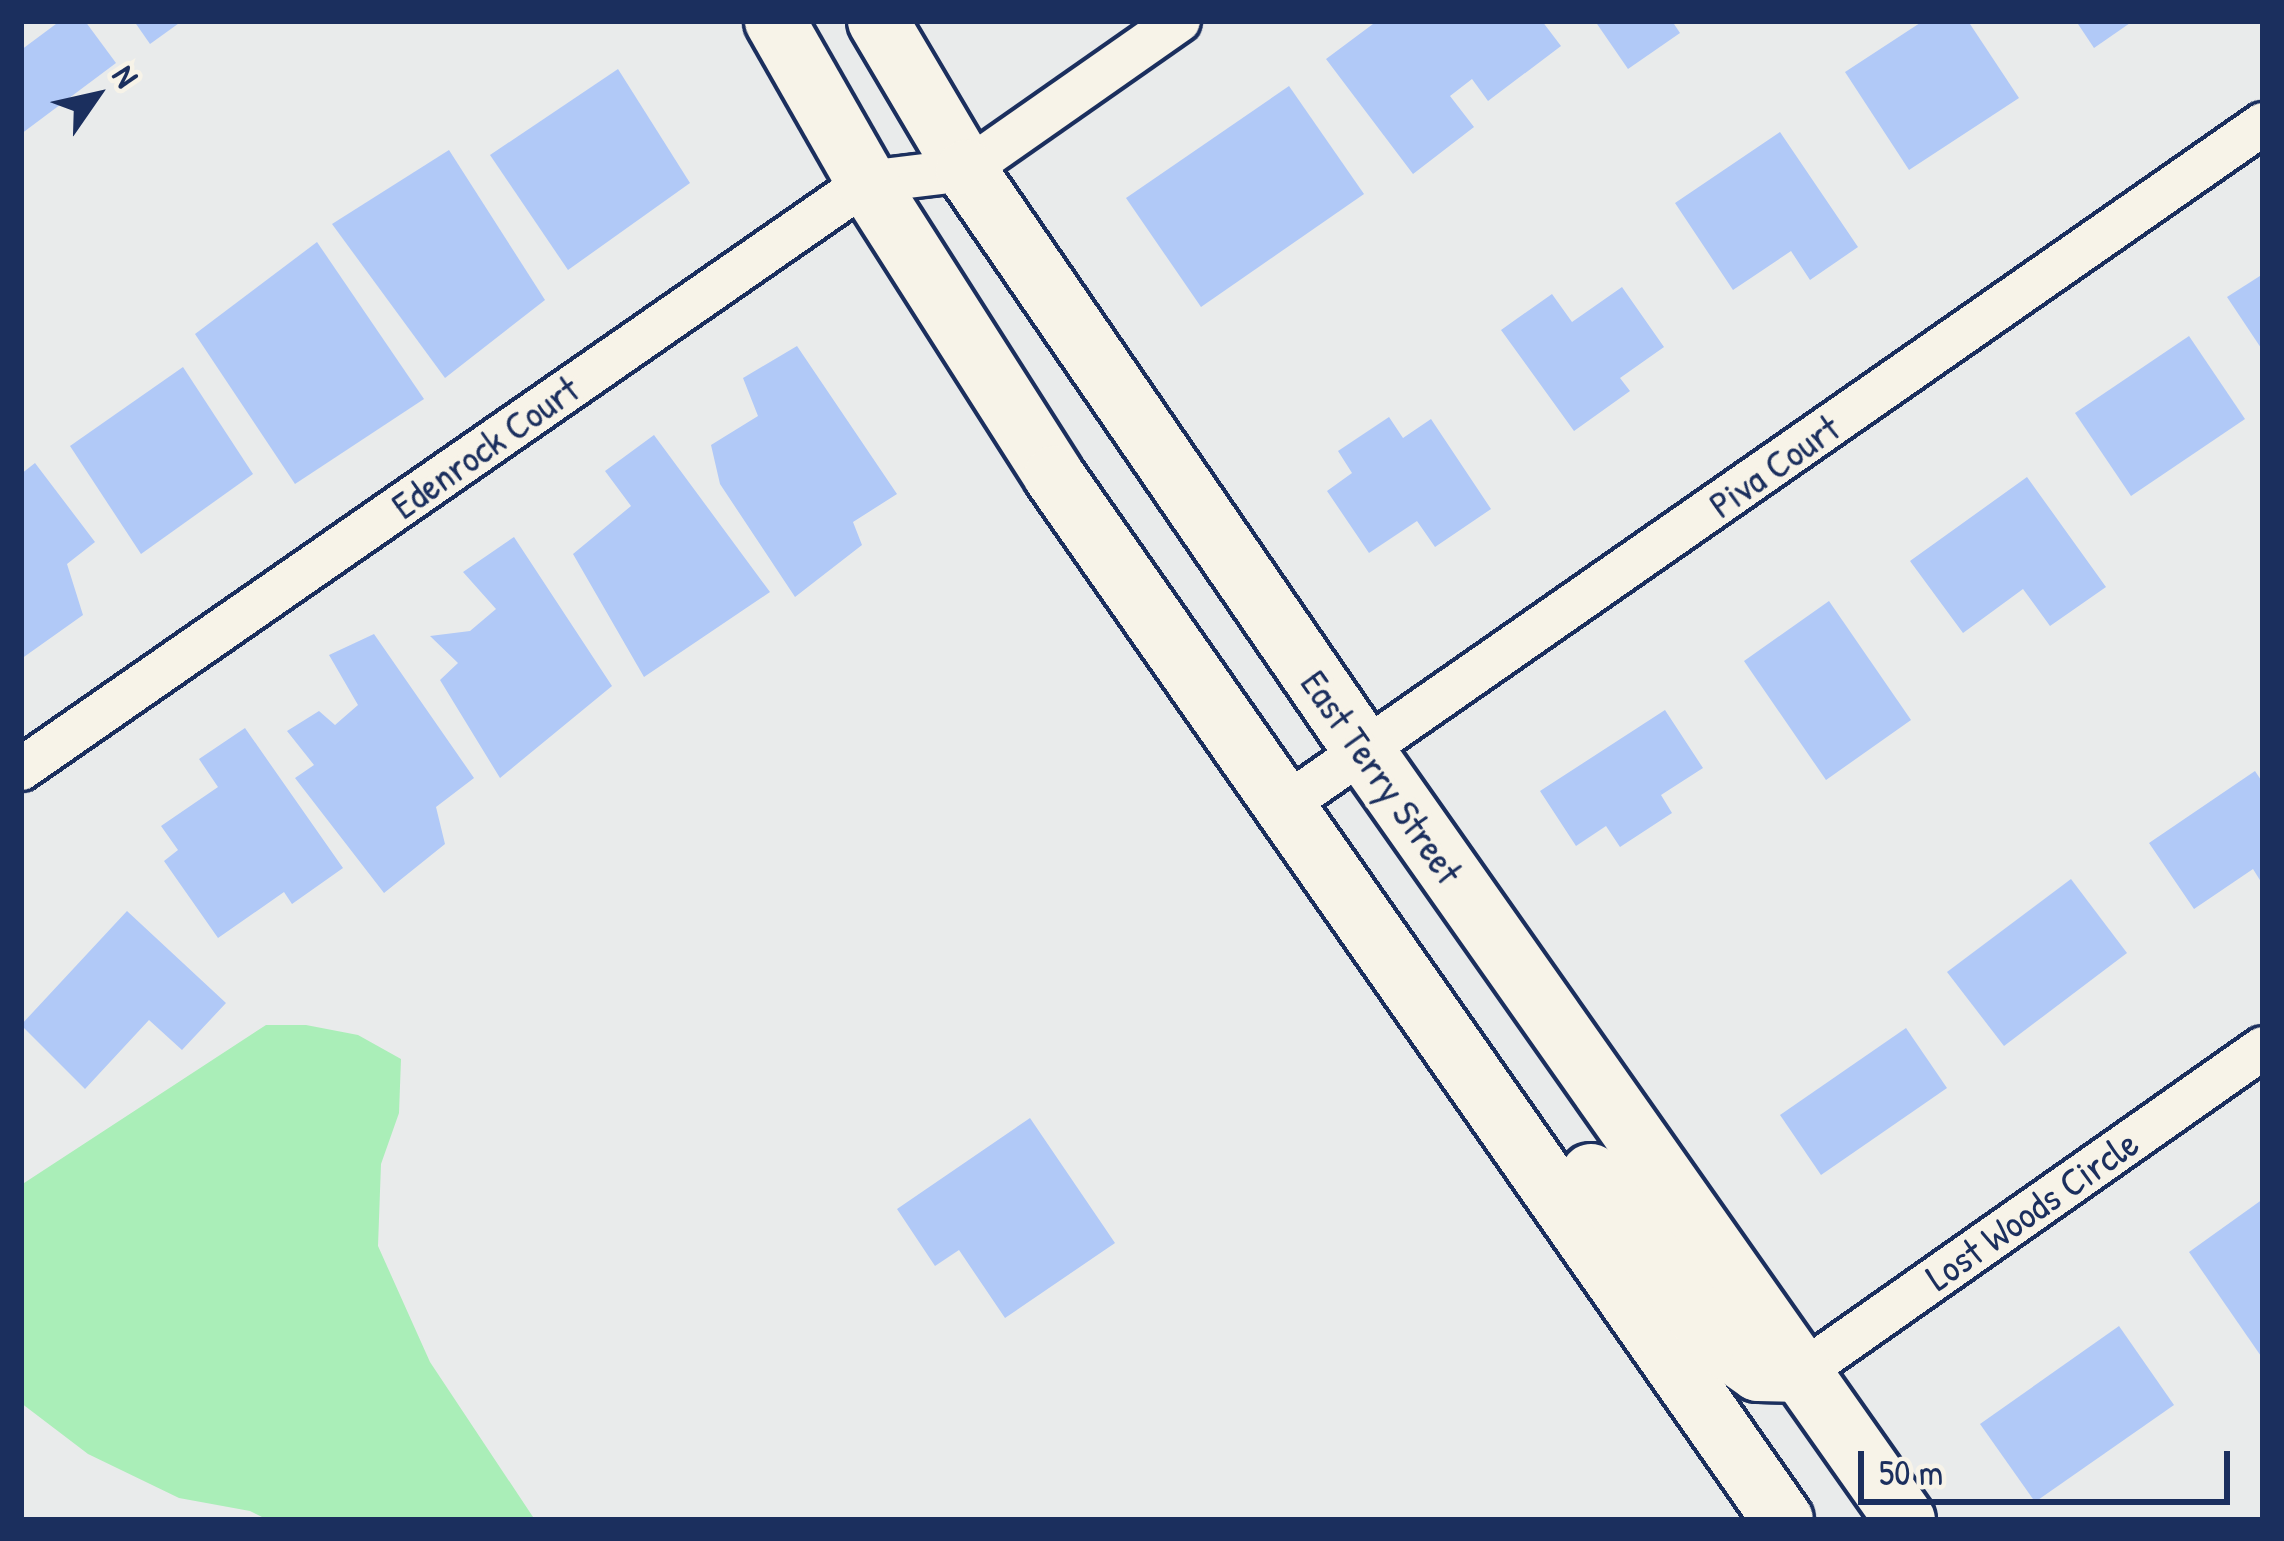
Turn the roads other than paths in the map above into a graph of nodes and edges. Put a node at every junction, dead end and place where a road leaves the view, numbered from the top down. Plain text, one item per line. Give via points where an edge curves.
1 (775, 21) edge
2 (878, 21) edge
3 (1179, 21) edge
4 (2263, 124) edge
5 (966, 170) junction
6 (867, 182) junction
7 (1364, 751) junction
8 (21, 769) edge
9 (1284, 806) junction
10 (1400, 971) junction
11 (2263, 1048) edge
12 (1802, 1372) junction
13 (1784, 1520) edge
14 (1905, 1520) edge

1 - 6 street
2 - 5 street, East Terry Street
3 - 5 street
4 - 7 street, Piva Court
5 - 6 street, Edenrock Court
5 - 7 street, East Terry Street
6 - 8 street, Edenrock Court
6 - 9 street via 1054,476
7 - 9 street, Piva Court
7 - 12 street, East Terry Street
9 - 10 street
10 - 12 street via 1497,1043 1651,1257 1731,1352 1758,1371
10 - 13 street
11 - 12 street, Lost Woods Circle
12 - 14 street, East Terry Street

